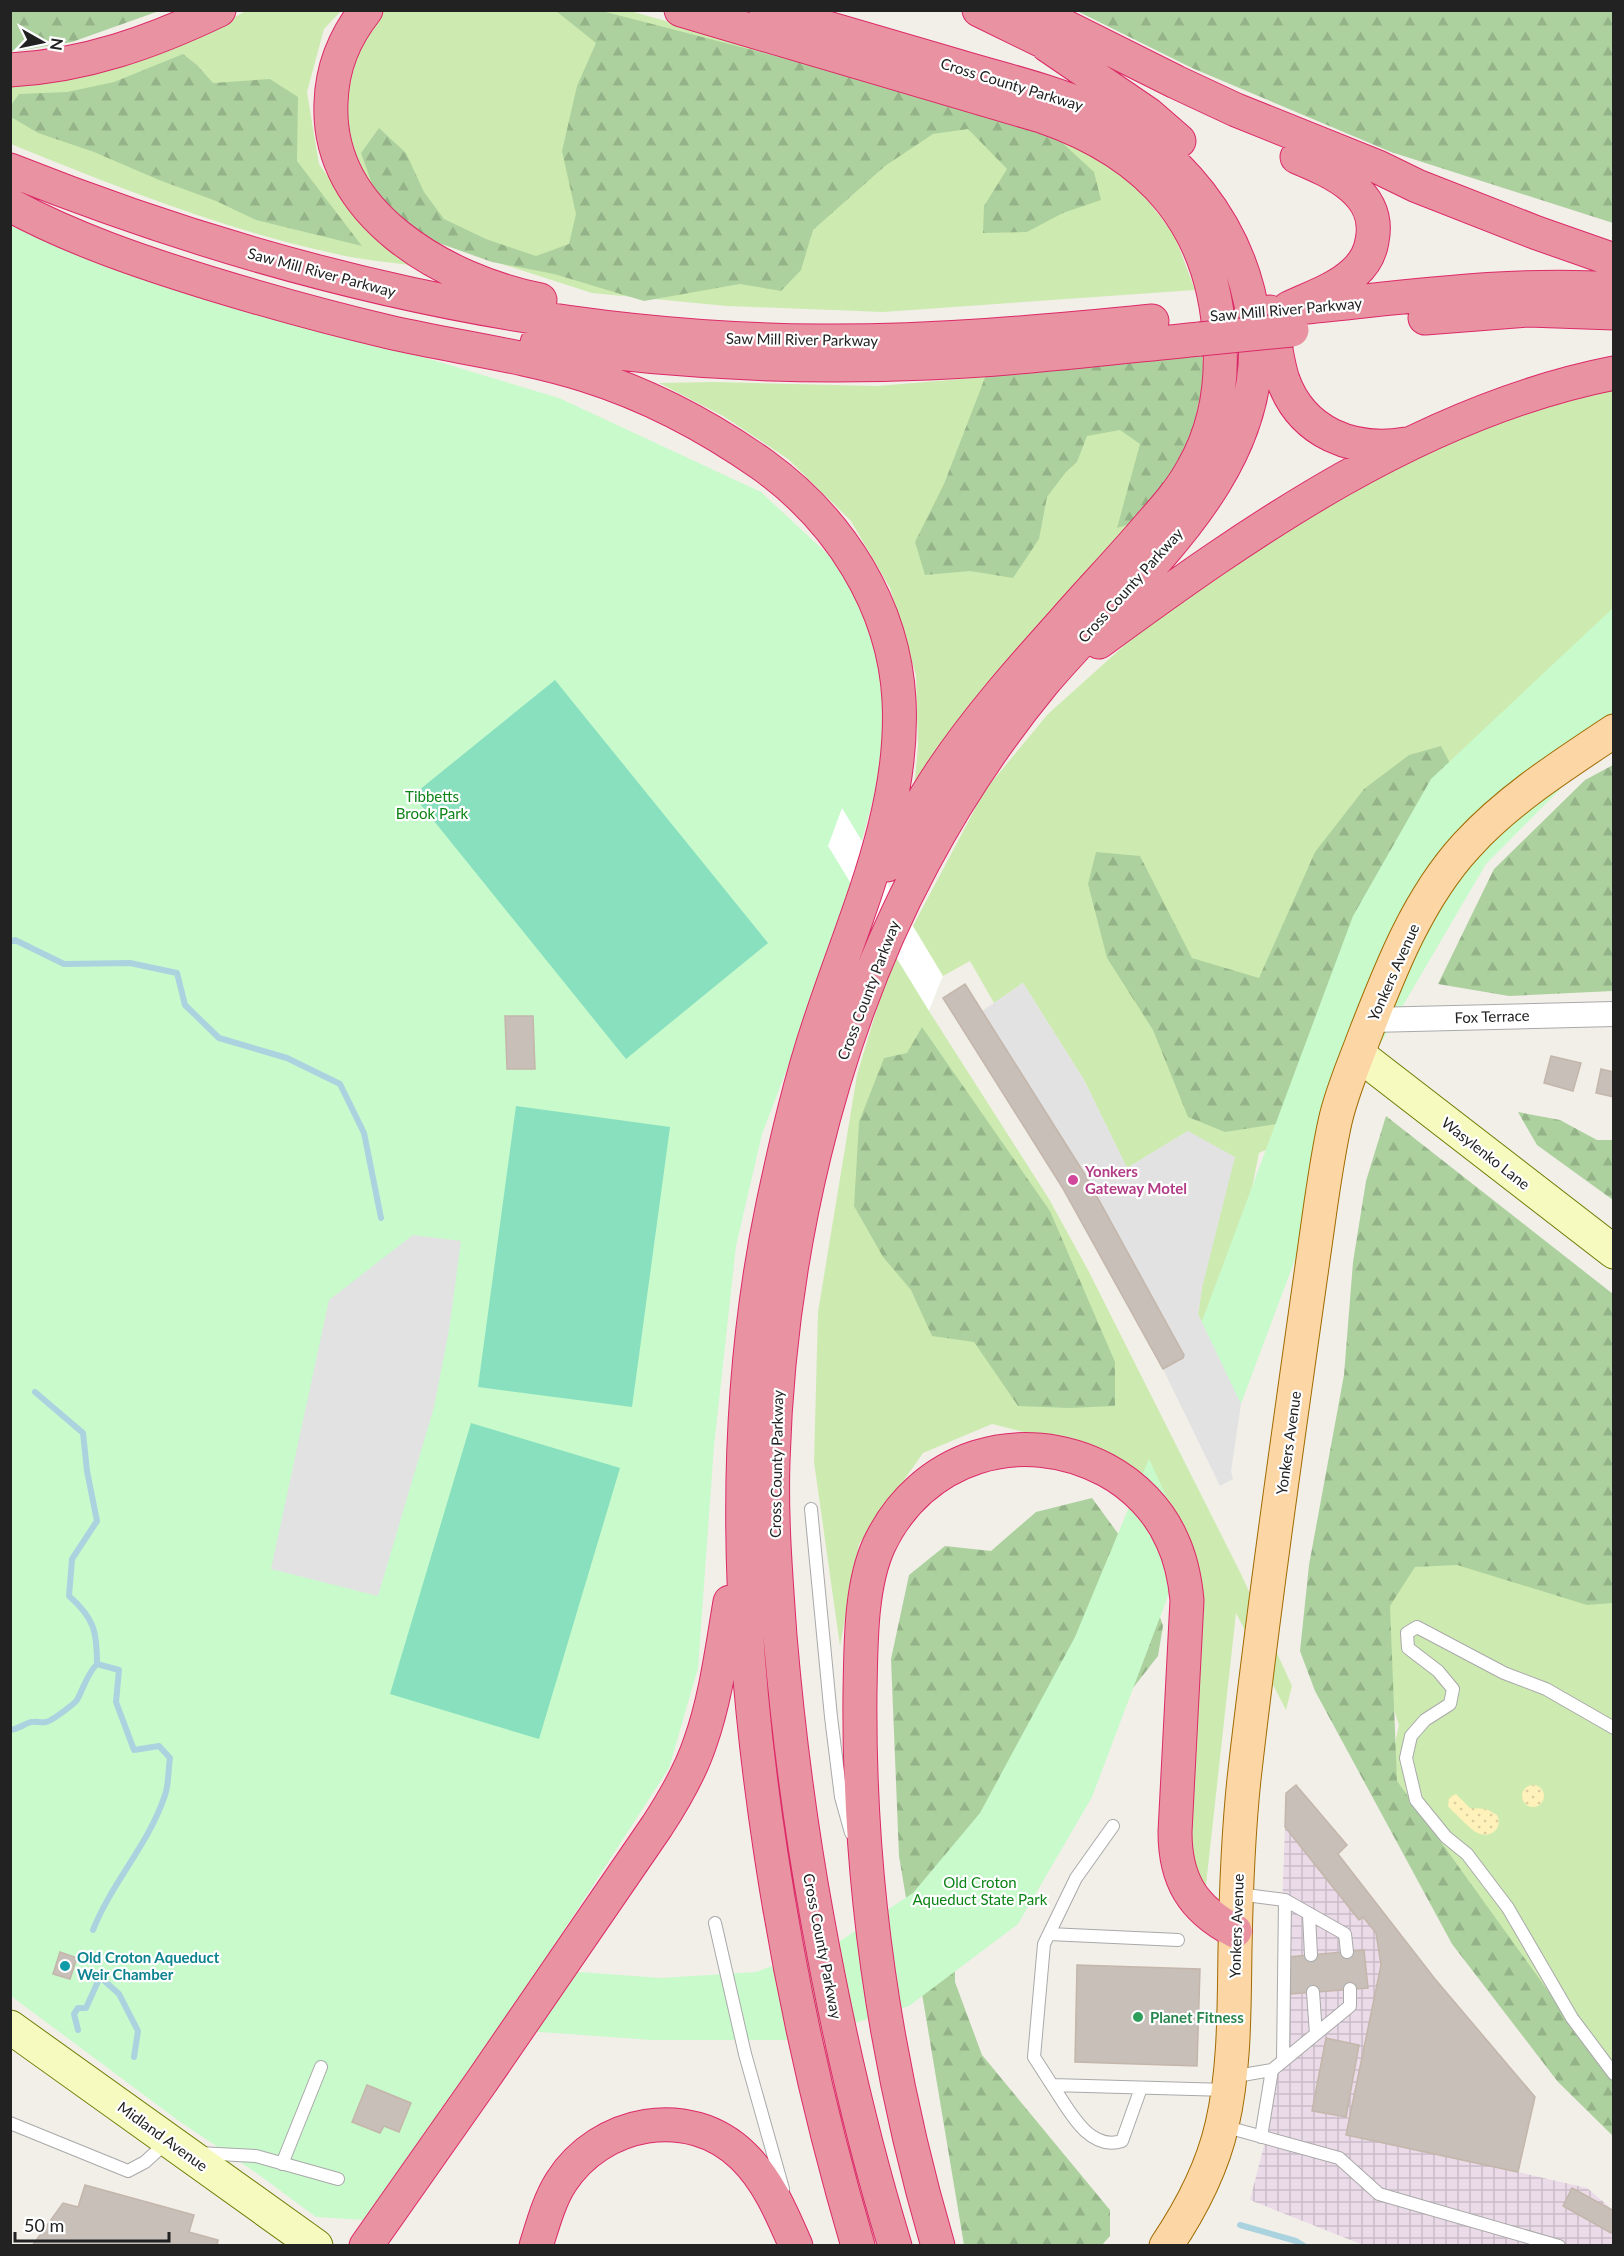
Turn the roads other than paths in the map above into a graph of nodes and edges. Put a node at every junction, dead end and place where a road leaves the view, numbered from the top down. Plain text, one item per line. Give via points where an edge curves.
1 (219, 10) edge
2 (366, 10) edge
3 (681, 10) edge
4 (766, 10) edge
5 (824, 10) edge
6 (979, 10) edge
7 (1032, 10) edge
8 (1047, 45) junction
9 (890, 46) junction
10 (10, 70) edge
11 (1378, 167) junction
12 (10, 170) edge
13 (10, 198) edge
14 (10, 204) edge
15 (1614, 240) edge
16 (1614, 260) edge
17 (1614, 289) edge
18 (1614, 313) edge
19 (1291, 319) junction
20 (1199, 328) junction
21 (738, 339) junction
22 (1614, 373) edge
23 (1414, 442) junction
24 (1042, 684) junction
25 (1614, 731) edge
26 (841, 961) junction
27 (1614, 1014) edge
28 (1371, 1020) junction
29 (1358, 1054) junction
30 (1614, 1252) edge
31 (811, 1509) dead end
32 (742, 1532) junction
33 (1614, 1728) edge
34 (1113, 1826) dead end
35 (1237, 1894) junction
36 (1285, 1900) junction
37 (870, 1910) junction
38 (1309, 1915) junction
39 (715, 1923) dead end
40 (1235, 1931) junction
41 (1049, 1934) junction
42 (1178, 1940) dead end
43 (1347, 1952) dead end
44 (1311, 1955) dead end
45 (1350, 1989) dead end
46 (1313, 1992) dead end
47 (10, 2026) edge
48 (1316, 2034) junction
49 (1282, 2061) junction
50 (321, 2067) dead end
51 (1272, 2070) junction
52 (1614, 2074) edge
53 (1229, 2084) junction
54 (1052, 2085) junction
55 (1141, 2088) junction
56 (10, 2122) edge
57 (1222, 2126) junction
58 (1261, 2137) junction
59 (177, 2146) junction
60 (282, 2164) junction
61 (338, 2179) dead end
62 (547, 2210) junction
63 (794, 2242) edge
64 (316, 2246) edge
65 (366, 2246) edge
66 (537, 2246) edge
67 (542, 2246) edge
68 (858, 2246) edge
69 (895, 2246) edge
70 (938, 2246) edge
71 (1166, 2246) edge
72 (1559, 2246) edge

1 - 10 highway via 153,40 105,55 56,66
2 - 21 highway via 339,56 331,94 331,120 336,150 349,180 393,232 447,267 514,295 652,318
3 - 26 highway via 1041,116 1095,139 1139,168 1177,208 1202,253 1213,285 1221,355 1219,388 1208,438 1195,466 1162,511 1013,680 953,756 886,866
4 - 9 highway
5 - 9 highway
6 - 8 highway
7 - 11 highway via 1206,97
8 - 19 highway via 1312,163 1359,193 1371,213 1374,228 1364,263
8 - 23 highway via 1154,119 1224,189 1261,262 1283,379 1307,418 1323,432 1347,442 1377,446
9 - 24 highway, Cross County Parkway via 1068,100 1141,136 1179,169 1210,207 1234,250 1250,297 1255,338 1251,391 1237,440 1221,475 1176,536
11 - 15 highway
11 - 16 highway via 1439,195
12 - 21 highway, Saw Mill River Parkway via 202,239 388,291 581,325
13 - 20 highway, Saw Mill River Parkway via 191,262 335,304 466,332 587,350 720,362 892,364 1025,357
14 - 26 highway via 62,231 221,286 343,321 545,364 609,383 717,435 805,499 841,541 870,589 889,643 899,698 898,755 889,813
17 - 19 highway, Saw Mill River Parkway via 1505,288
18 - 19 highway, Saw Mill River Parkway via 1565,310
19 - 20 highway, Saw Mill River Parkway
20 - 21 highway, Saw Mill River Parkway via 935,339
22 - 23 highway via 1510,402
23 - 24 highway via 1315,495 1246,538 1144,607
24 - 69 highway, Cross County Parkway via 981,766 940,831 902,903 865,992 836,1074 809,1183 778,1379 774,1542 796,1785 836,2016
25 - 28 main road, Yonkers Avenue via 1521,796 1467,845 1425,904
26 - 32 highway, Cross County Parkway via 806,1070 767,1233 746,1387
27 - 28 street, Fox Terrace
28 - 29 main road, Yonkers Avenue
29 - 30 street, Wasylenko Lane
29 - 35 main road, Yonkers Avenue via 1335,1120 1321,1203 1247,1755
31 - 37 lane via 842,1797
32 - 65 highway via 709,1716 682,1784 612,1892
32 - 68 highway, Cross County Parkway via 749,1684 773,1871 811,2065
33 - 52 lane via 1546,1689 1504,1673 1417,1627 1407,1633 1408,1648 1438,1671 1453,1689 1450,1704 1425,1720 1411,1736 1406,1758 1416,1800 1446,1837 1467,1854 1508,1908 1572,2018
34 - 41 lane via 1076,1878
35 - 36 lane
35 - 40 main road, Yonkers Avenue
36 - 38 lane
36 - 49 lane
37 - 40 highway via 862,1801 861,1664 867,1593 879,1545 906,1504 937,1476 976,1456 1037,1449 1078,1457 1112,1473 1151,1506 1171,1537 1185,1578 1187,1617 1175,1832 1177,1863 1201,1907
37 - 70 highway via 897,2086
38 - 43 lane via 1345,1934
38 - 44 lane
39 - 63 lane
40 - 53 main road, Yonkers Avenue
41 - 42 lane
41 - 54 lane via 1044,1944 1034,2057
45 - 48 lane via 1350,2006
46 - 48 lane
47 - 59 street, Midland Avenue
48 - 49 lane
49 - 51 lane
50 - 60 lane
51 - 53 lane
51 - 58 lane
53 - 55 lane
53 - 57 main road, Yonkers Avenue
54 - 55 lane
54 - 55 lane via 1087,2134 1113,2143 1122,2140
56 - 59 lane via 128,2171
57 - 58 lane
57 - 71 main road, Yonkers Avenue via 1200,2188
58 - 72 lane via 1339,2158 1378,2194
59 - 60 lane via 256,2156
59 - 64 street, Midland Avenue
60 - 61 lane
62 - 63 highway via 561,2182 594,2147 625,2130 679,2125 716,2136 743,2156 764,2181
62 - 66 highway
62 - 67 highway

